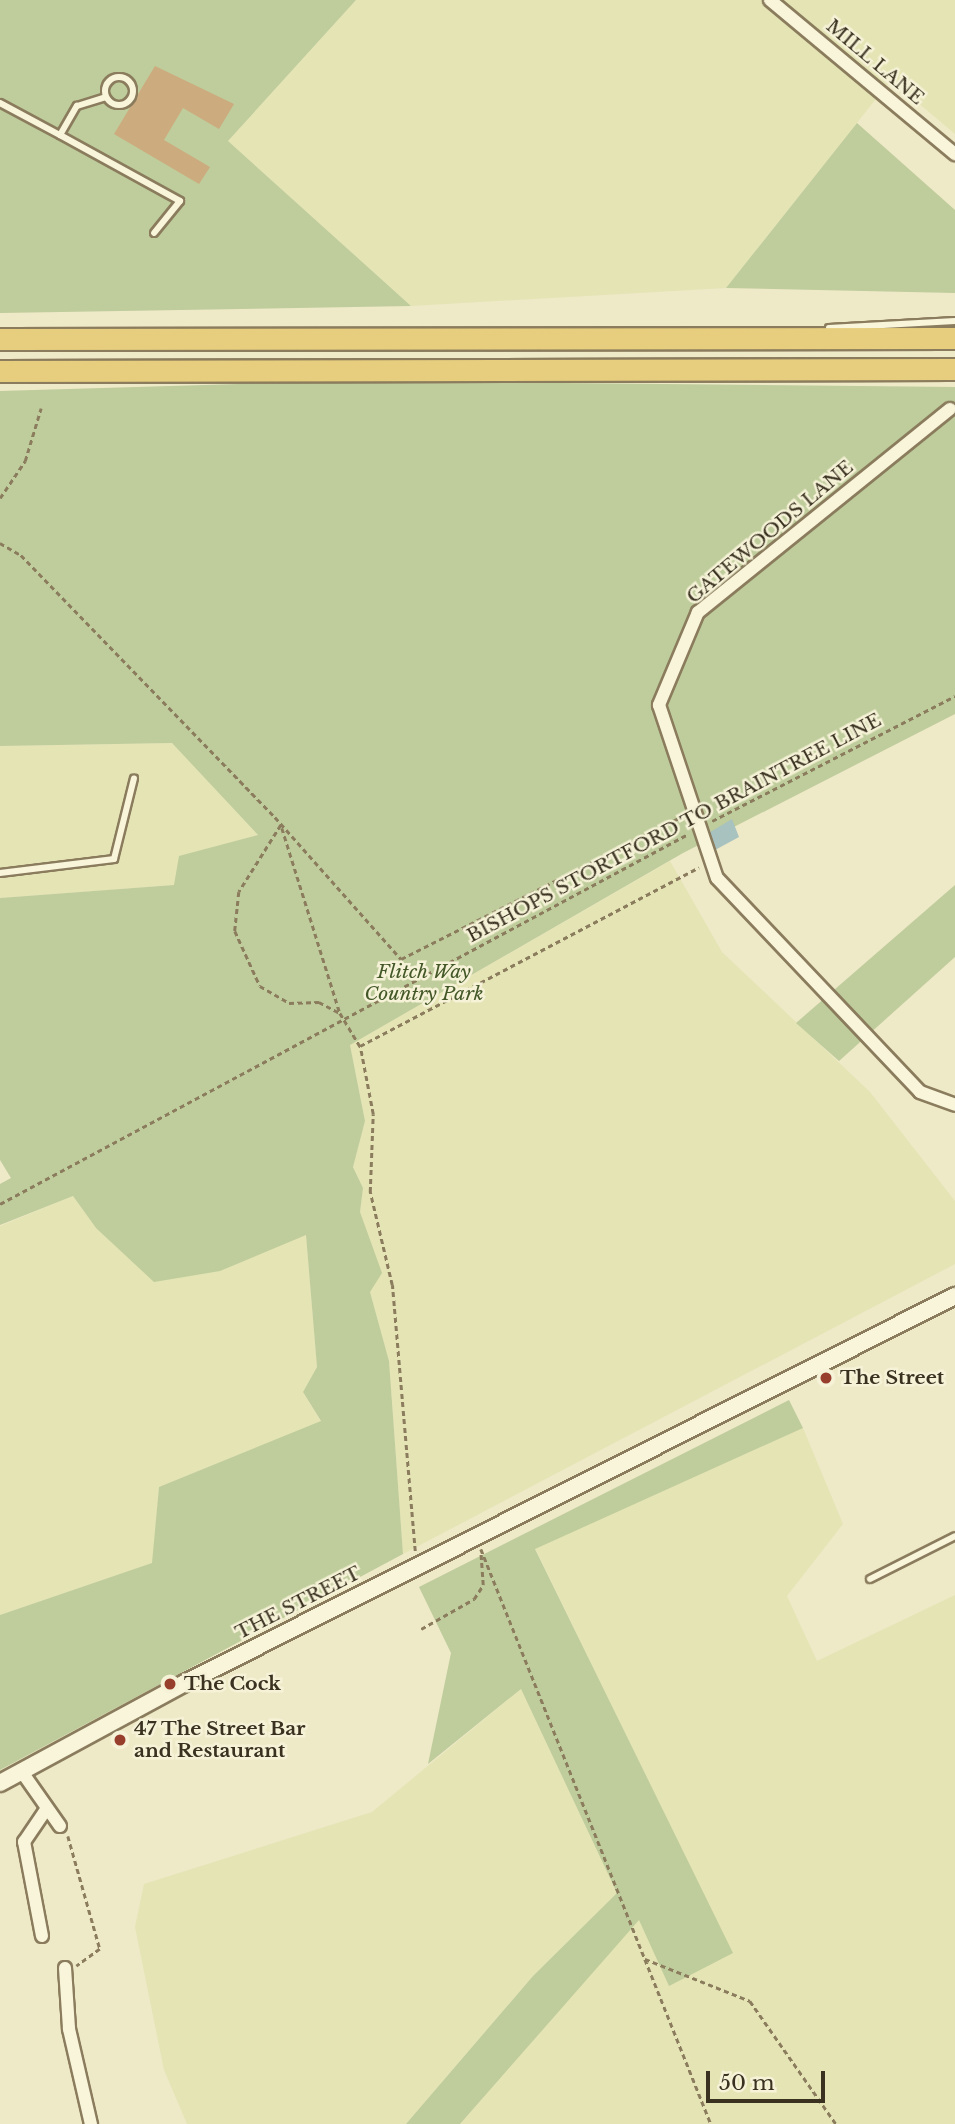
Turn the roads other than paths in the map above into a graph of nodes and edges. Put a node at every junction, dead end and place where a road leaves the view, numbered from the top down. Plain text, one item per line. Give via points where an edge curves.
1 (769, 0) edge
2 (106, 97) junction
3 (0, 103) edge
4 (60, 135) junction
5 (955, 154) edge
6 (154, 233) dead end
7 (955, 321) edge
8 (674, 336) junction
9 (955, 338) edge
10 (0, 339) edge
11 (955, 369) edge
12 (0, 371) edge
13 (950, 409) dead end
14 (134, 778) dead end
15 (0, 873) edge
16 (955, 1105) edge
17 (955, 1296) edge
18 (955, 1536) edge
19 (870, 1578) dead end
20 (22, 1772) junction
21 (0, 1783) edge
22 (47, 1808) junction
23 (60, 1826) road end
24 (42, 1936) dead end
25 (65, 1968) road end
26 (91, 2124) edge

1 - 5 street, MILL LANE
2 - 2 lane via 127,103 132,85 115,77 107,83
2 - 4 lane via 78,106
3 - 4 lane
4 - 6 lane via 180,201
7 - 8 lane
8 - 9 highway
8 - 10 highway
11 - 12 highway
13 - 16 street, GATEWOODS LANE via 698,612 659,705 717,878 920,1092
14 - 15 lane via 114,859
17 - 20 street, THE STREET via 418,1566
18 - 19 lane
20 - 21 street, THE STREET
20 - 22 street
22 - 23 street
22 - 24 street via 24,1842
25 - 26 street via 69,2029

